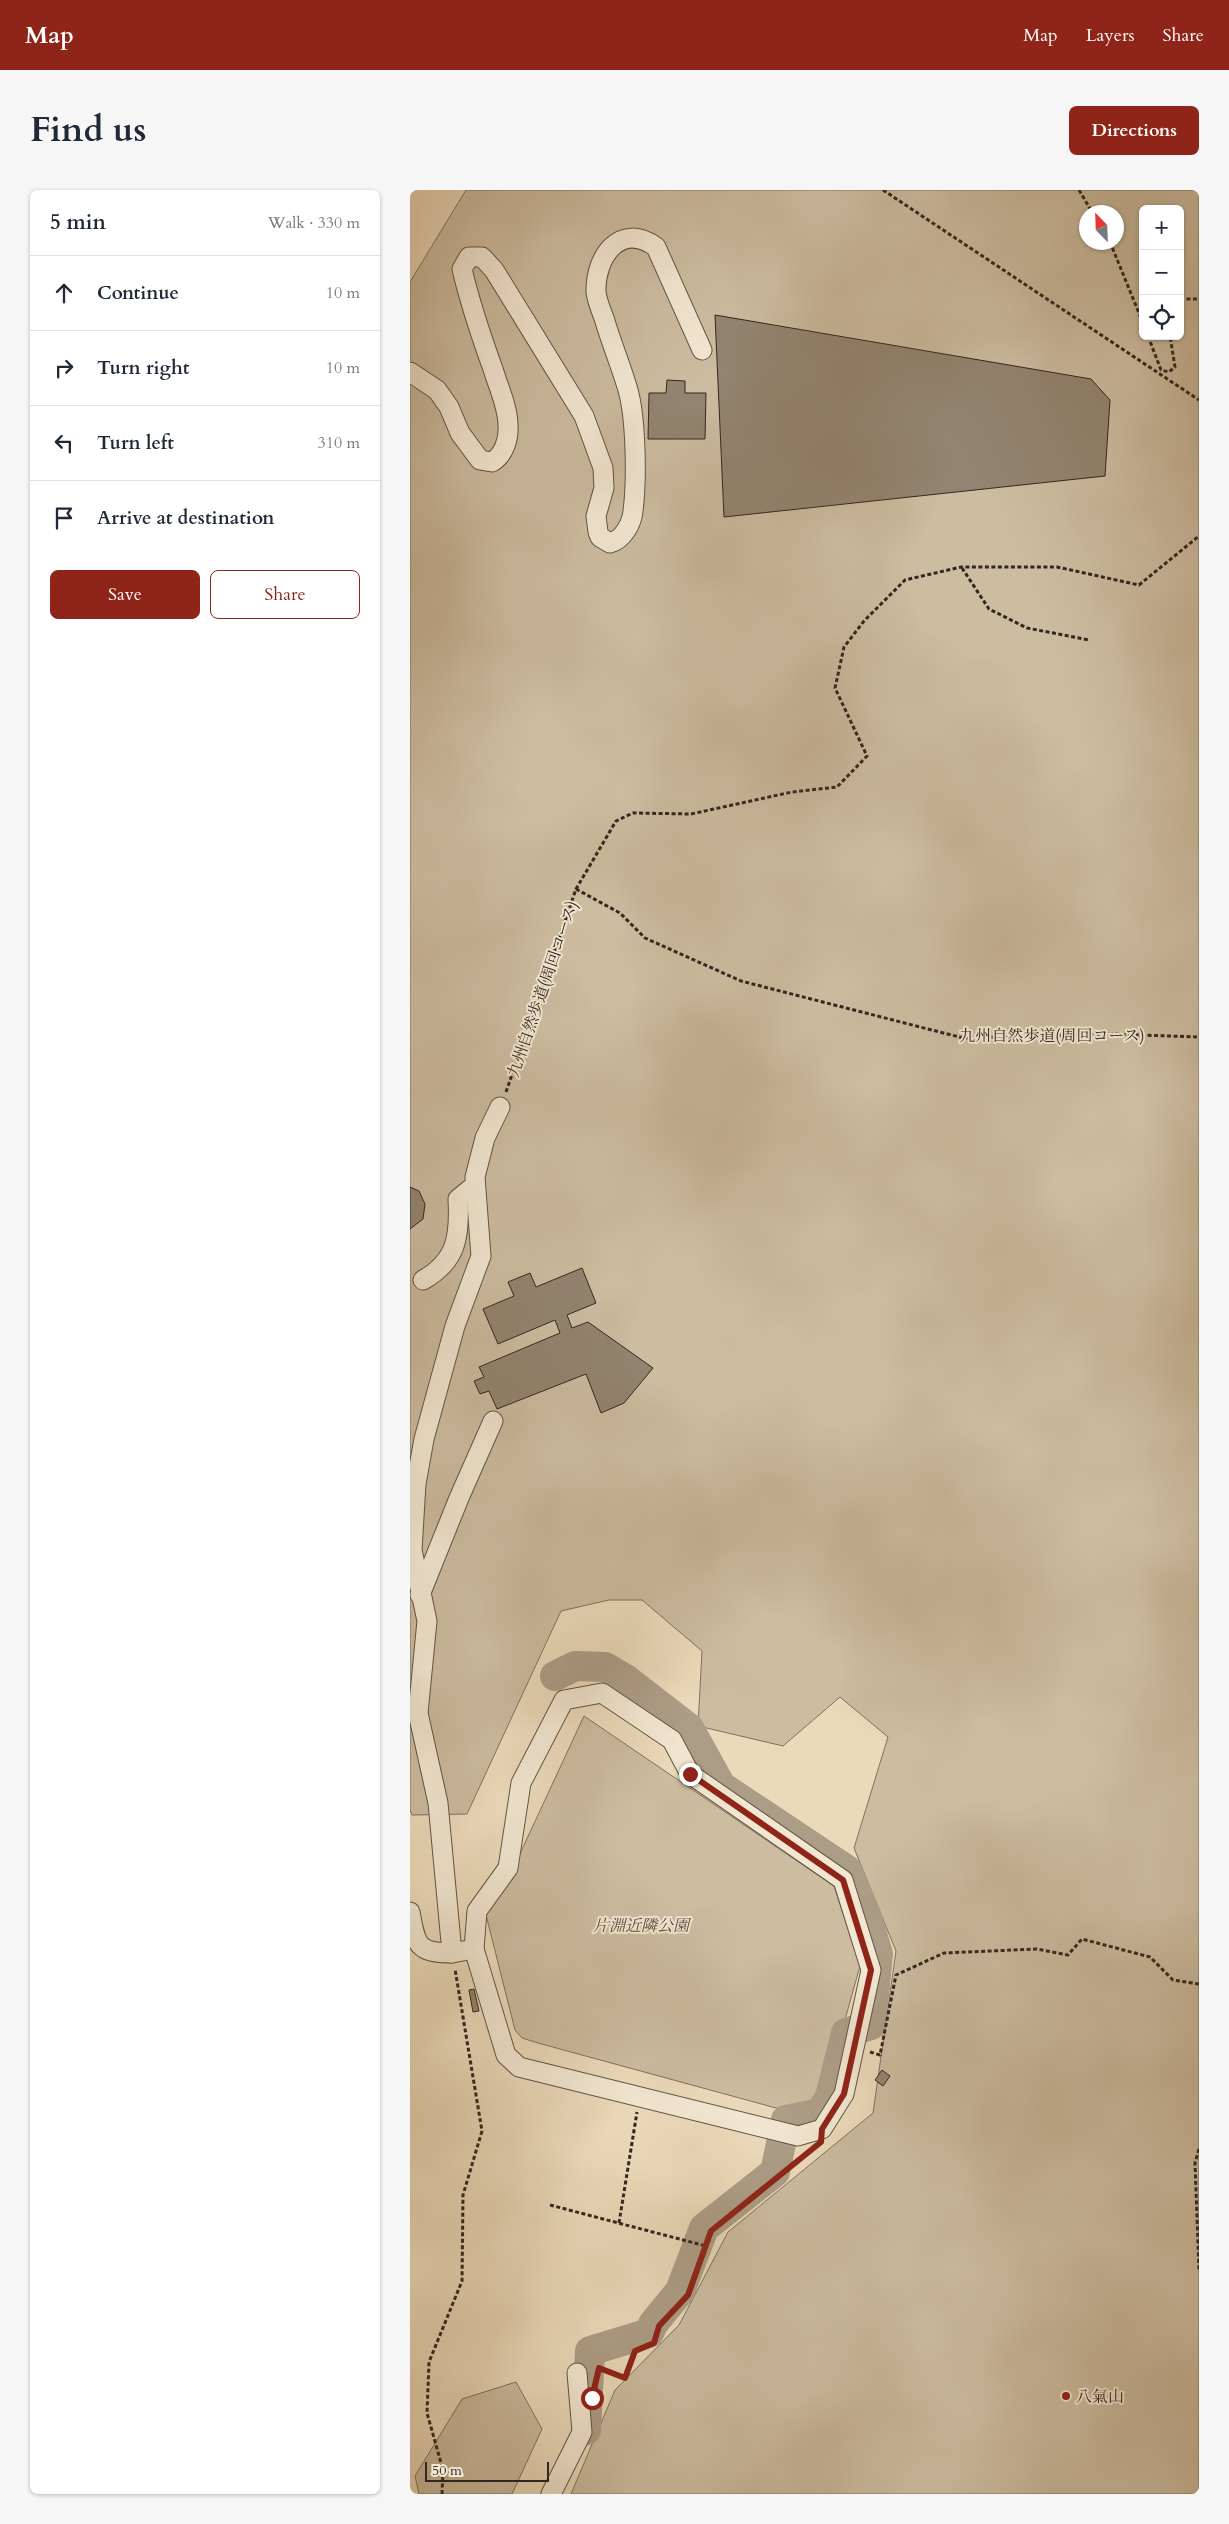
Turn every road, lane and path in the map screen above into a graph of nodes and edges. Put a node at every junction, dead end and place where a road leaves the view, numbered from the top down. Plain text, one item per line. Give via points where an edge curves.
1 (883, 190) edge
2 (1079, 190) edge
3 (1088, 205) edge
4 (1113, 250) edge
5 (1184, 298) edge
6 (1199, 299) edge
7 (1139, 313) edge
8 (1150, 340) edge
9 (1171, 340) edge
10 (702, 350) dead end
11 (410, 372) edge
12 (1199, 400) edge
13 (1199, 536) edge
14 (961, 567) junction
15 (1089, 640) dead end
16 (576, 889) junction
17 (1199, 1037) edge
18 (500, 1107) joint
19 (474, 1186) junction
20 (423, 1280) dead end
21 (494, 1421) dead end
22 (420, 1595) junction
23 (410, 1912) edge
24 (474, 1948) junction
25 (452, 1953) junction
26 (1199, 1984) edge
27 (855, 2048) junction
28 (640, 2095) junction
29 (822, 2129) junction
30 (1199, 2149) edge
31 (550, 2204) dead end
32 (619, 2223) junction
33 (706, 2246) junction
34 (1199, 2270) edge
35 (577, 2373) dead end
36 (595, 2383) dead end
37 (442, 2494) edge
38 (552, 2494) edge

1 - 12 path
2 - 3 path
4 - 7 path
5 - 6 path
8 - 9 path via 1161,370 1168,372 1174,367
10 - 11 street via 656,248 634,237 613,245 600,263 596,294 628,391 634,437 633,512 627,528 616,542 610,543 598,532 596,516 604,488 603,468 584,416 494,270 482,257 469,257 462,269 508,425 504,450 497,459 492,462 480,460 460,433 449,407 437,390
13 - 14 path via 1139,585 1057,567
14 - 15 path via 989,609 1027,628
14 - 16 path via 905,580 864,621 844,647 835,688 867,756 837,787 792,792 691,814 633,813 616,821
16 - 17 path, 九州自然歩道(周回コース) via 620,913 645,938 741,981 963,1038 1110,1034
16 - 18 path, 九州自然歩道(周回コース)
18 - 19 street via 485,1138
19 - 20 street via 458,1199 455,1248 438,1271
19 - 22 street via 481,1256 455,1326 424,1439 416,1484 412,1550
21 - 22 street
22 - 25 street via 427,1621 418,1713 438,1803
23 - 25 street via 420,1946 429,1953
24 - 25 street
24 - 27 street via 477,1911 508,1868 521,1782 564,1700 602,1692 672,1740 690,1774 843,1880 871,1970
24 - 28 street via 506,2055 520,2067
25 - 37 path via 482,2131 463,2195 462,2281 429,2362 427,2414 443,2470
26 - 27 path via 1173,1980 1150,1957 1082,1939 1068,1956 1037,1949 944,1953 896,1975 880,2055
27 - 29 street via 844,2094
28 - 29 street via 798,2136
28 - 32 path
29 - 33 path via 821,2142 711,2231
30 - 34 path via 1195,2163
31 - 32 path
32 - 33 path
33 - 36 path via 688,2295 659,2326 654,2343 635,2351 625,2378 599,2368
35 - 38 street via 582,2432

